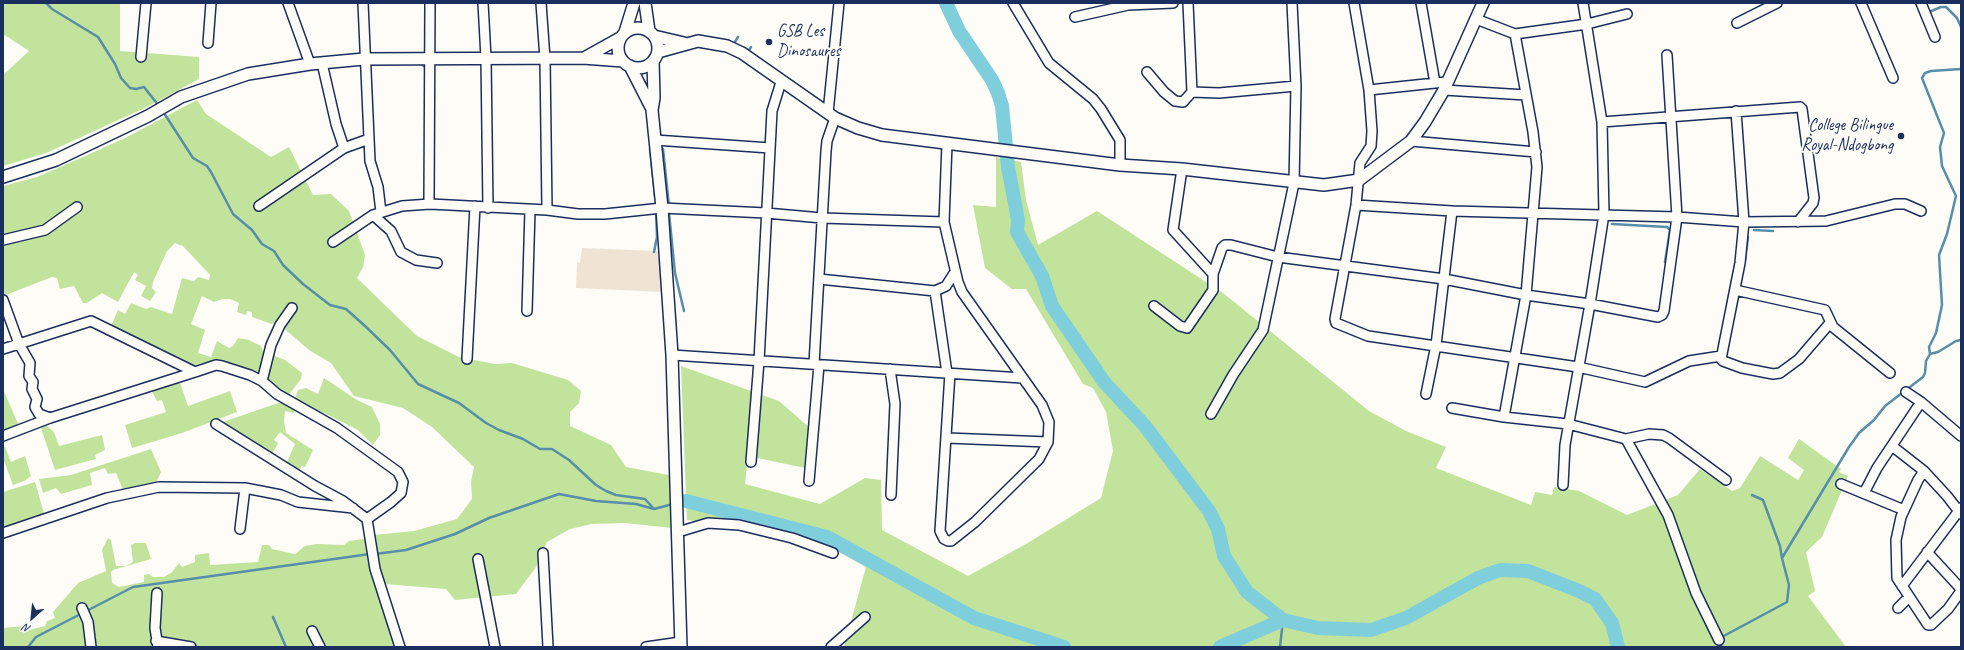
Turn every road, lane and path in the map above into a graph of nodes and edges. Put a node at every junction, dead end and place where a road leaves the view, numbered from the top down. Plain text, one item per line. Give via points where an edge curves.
1 (146, 3) edge
2 (211, 3) edge
3 (288, 3) edge
4 (363, 3) edge
5 (430, 3) edge
6 (483, 3) edge
7 (541, 3) edge
8 (634, 3) edge
9 (645, 3) edge
10 (839, 3) edge
11 (1013, 3) edge
12 (1173, 3) edge
13 (1188, 3) edge
14 (1292, 3) edge
15 (1354, 3) edge
16 (1421, 3) edge
17 (1483, 3) edge
18 (1583, 3) edge
19 (1777, 3) edge
20 (1861, 3) edge
21 (1921, 3) edge
22 (1122, 5) edge
23 (1627, 14) dead end
24 (1075, 17) dead end
25 (1476, 19) junction
26 (1737, 23) dead end
27 (1587, 24) junction
28 (652, 33) junction
29 (1515, 34) junction
30 (623, 35) junction
31 (1934, 38) dead end
32 (208, 43) dead end
33 (685, 44) junction
34 (1667, 55) dead end
35 (141, 57) dead end
36 (656, 57) junction
37 (486, 58) junction
38 (584, 58) junction
39 (364, 59) junction
40 (545, 59) junction
41 (430, 60) junction
42 (322, 63) junction
43 (310, 64) junction
44 (627, 64) junction
45 (1147, 72) dead end
46 (1893, 78) dead end
47 (781, 82) junction
48 (1442, 85) junction
49 (1296, 86) junction
50 (1369, 90) junction
51 (1192, 92) junction
52 (1526, 95) junction
53 (652, 110) junction
54 (1736, 111) junction
55 (832, 116) junction
56 (1670, 117) junction
57 (1602, 122) junction
58 (369, 139) junction
59 (655, 140) junction
60 (1411, 142) junction
61 (946, 144) junction
62 (344, 148) junction
63 (770, 148) junction
64 (1536, 152) junction
65 (1120, 165) junction
66 (1182, 169) junction
67 (3, 177) edge
68 (1359, 180) junction
69 (1294, 183) junction
70 (430, 204) junction
71 (1356, 205) junction
72 (259, 206) dead end
73 (475, 206) junction
74 (77, 207) dead end
75 (488, 208) junction
76 (662, 208) junction
77 (530, 210) junction
78 (547, 210) junction
79 (1452, 211) junction
80 (1921, 211) dead end
81 (766, 213) junction
82 (1533, 213) junction
83 (377, 214) junction
84 (1604, 214) junction
85 (1677, 217) junction
86 (822, 218) junction
87 (944, 222) junction
88 (1744, 222) junction
89 (1798, 222) junction
90 (3, 240) edge
91 (333, 242) dead end
92 (1278, 257) junction
93 (437, 263) dead end
94 (1344, 267) junction
95 (955, 272) junction
96 (1213, 274) junction
97 (819, 278) junction
98 (1444, 279) junction
99 (1735, 290) junction
100 (935, 291) junction
101 (1526, 295) junction
102 (3, 300) edge
103 (1590, 304) junction
104 (1154, 306) dead end
105 (292, 308) dead end
106 (527, 310) dead end
107 (1830, 323) junction
108 (19, 344) junction
109 (1436, 345) junction
110 (3, 349) edge
111 (672, 355) junction
112 (1721, 356) junction
113 (1514, 358) junction
114 (467, 359) dead end
115 (759, 361) junction
116 (817, 364) junction
117 (1578, 367) junction
118 (890, 369) junction
119 (195, 372) junction
120 (949, 373) junction
121 (1890, 373) dead end
122 (1022, 378) junction
123 (262, 382) junction
124 (1906, 392) dead end
125 (1426, 394) dead end
126 (1921, 402) junction
127 (1452, 408) dead end
128 (1211, 414) dead end
129 (1504, 417) junction
130 (50, 418) junction
131 (216, 424) dead end
132 (1568, 424) junction
133 (3, 436) edge
134 (1961, 436) edge
135 (947, 438) junction
136 (1626, 439) junction
137 (1048, 442) junction
138 (1892, 446) junction
139 (751, 462) dead end
140 (1924, 472) junction
141 (809, 480) dead end
142 (1726, 480) dead end
143 (1841, 484) dead end
144 (1563, 485) dead end
145 (245, 488) junction
146 (1864, 493) junction
147 (890, 495) dead end
148 (353, 508) junction
149 (1904, 510) junction
150 (1960, 510) edge
151 (367, 519) junction
152 (240, 529) dead end
153 (678, 532) junction
154 (3, 534) edge
155 (1927, 552) junction
156 (543, 553) dead end
157 (833, 553) dead end
158 (478, 559) dead end
159 (1902, 586) junction
160 (1961, 590) edge
161 (157, 593) dead end
162 (1909, 597) junction
163 (82, 608) dead end
164 (1898, 608) dead end
165 (865, 617) dead end
166 (312, 631) dead end
167 (1719, 640) dead end
168 (157, 644) edge
169 (681, 644) edge
170 (91, 647) edge
171 (191, 647) edge
172 (320, 647) edge
173 (400, 647) edge
174 (496, 647) edge
175 (548, 647) edge
176 (646, 647) edge
177 (832, 647) edge

1 - 35 street
2 - 32 street
3 - 43 street
4 - 39 street
5 - 41 street
6 - 37 street
7 - 40 street
8 - 30 main road
9 - 28 main road
10 - 55 street
11 - 65 street via 1049,63 1093,99 1101,109 1120,140
12 - 22 street
13 - 51 street
14 - 49 street
15 - 50 street
16 - 48 street
17 - 25 main road
18 - 27 street
19 - 26 street
20 - 46 street
21 - 31 street
22 - 24 street
23 - 27 street
25 - 29 street
25 - 48 main road
27 - 29 street
27 - 57 street
28 - 30 main road via 641,28 632,28
28 - 33 main road
28 - 36 main road via 658,44
29 - 52 street
30 - 38 main road
30 - 44 main road via 618,46 619,54
33 - 36 main road
33 - 47 main road via 706,41 727,46 742,53
34 - 56 street
36 - 44 main road via 647,66 639,68
36 - 53 main road
37 - 40 main road
37 - 41 main road
37 - 75 street
38 - 40 main road
38 - 44 main road
39 - 41 main road
39 - 42 main road
39 - 58 street
40 - 78 street
41 - 70 street
42 - 43 main road
42 - 62 street
43 - 67 main road via 248,74 181,97 148,116 56,160
44 - 53 main road
45 - 51 street via 1175,102 1183,102
47 - 55 main road
47 - 63 street via 772,111
48 - 50 street
48 - 52 street
48 - 60 main road
49 - 51 street via 1219,93
49 - 69 street
50 - 68 street via 1371,146 1361,161
52 - 64 street
53 - 59 main road
54 - 56 street
54 - 88 street
54 - 89 street via 1797,106 1802,109 1814,198
55 - 61 main road via 870,133
55 - 86 street via 827,141
56 - 57 street
56 - 85 street
57 - 84 street
58 - 62 street
58 - 83 street via 370,161 378,187
59 - 63 street
59 - 76 main road
60 - 64 street
60 - 68 main road
61 - 65 main road
61 - 87 street
62 - 72 street
63 - 81 street
64 - 82 street
65 - 66 main road
66 - 69 main road
66 - 96 street via 1173,230
68 - 69 main road via 1324,185
68 - 71 street
69 - 92 street
70 - 73 street
70 - 83 street via 402,206
71 - 79 street
71 - 94 street
73 - 75 street
73 - 114 street
74 - 90 street via 45,230
75 - 77 street
76 - 78 street via 578,214
76 - 81 street
76 - 111 main road
77 - 78 street
77 - 106 street
79 - 82 street
79 - 98 street
80 - 89 street via 1905,204 1895,204 1831,220
81 - 86 street
81 - 115 street
82 - 84 street
82 - 101 street
83 - 91 street
83 - 93 street via 391,231 401,252 416,260
84 - 85 street
84 - 103 street
85 - 88 street
85 - 103 street via 1662,315 1658,317
86 - 87 street
86 - 97 street
87 - 95 street
88 - 89 street
88 - 99 street
92 - 94 street
92 - 96 street via 1225,245
92 - 128 street via 1263,330
94 - 98 street
94 - 109 street via 1335,319 1339,326 1368,336
95 - 100 street via 946,286
95 - 122 street via 969,304
96 - 104 street via 1213,290 1188,328 1180,326
97 - 100 street
97 - 116 street
98 - 101 street
98 - 109 street
99 - 107 street via 1822,309
99 - 112 street
100 - 120 street
101 - 103 street
101 - 113 street
102 - 108 street
103 - 117 street
105 - 123 street via 280,325 271,345
107 - 112 street via 1799,359 1780,373 1773,374 1737,366 1723,361
107 - 121 street
108 - 110 street
108 - 119 street via 91,321
108 - 130 street via 30,363 32,389 38,399 35,408 39,414
109 - 113 street
109 - 125 street
111 - 115 street
111 - 153 main road
112 - 117 street via 1689,362 1645,382
113 - 117 street
113 - 129 street
115 - 116 street
115 - 139 street
116 - 118 street
116 - 141 street
117 - 132 street
118 - 120 street
118 - 147 street via 896,404
119 - 123 street via 222,366 242,371
119 - 130 street
120 - 122 street
120 - 135 street
122 - 137 street via 1046,413 1049,422
123 - 151 street via 277,394 336,428 398,472 403,482 401,492
124 - 126 street
126 - 134 street
126 - 138 street
127 - 129 street
129 - 132 street
130 - 133 street
131 - 148 street
132 - 136 street
132 - 144 street
135 - 137 street
135 - 137 street via 940,531 948,541 952,541 975,522 1033,465
136 - 142 street via 1650,434 1663,435
136 - 167 street via 1665,509 1696,593
138 - 140 street
138 - 146 street
140 - 149 street
140 - 150 street
143 - 146 street
145 - 148 street via 281,495 298,502
145 - 152 street
145 - 154 street via 159,487 107,498
146 - 149 street
148 - 151 street
149 - 159 street via 1896,540 1895,556 1897,578
150 - 155 street
151 - 173 street via 374,570
153 - 157 street via 708,523 739,525 792,538
153 - 169 main road
155 - 159 street
155 - 160 street
156 - 175 street
158 - 174 street
159 - 162 street
160 - 162 street via 1948,609 1931,625 1928,625
161 - 168 street
162 - 164 street
163 - 170 street via 88,622
165 - 177 street
166 - 172 street
168 - 171 street
169 - 176 street

